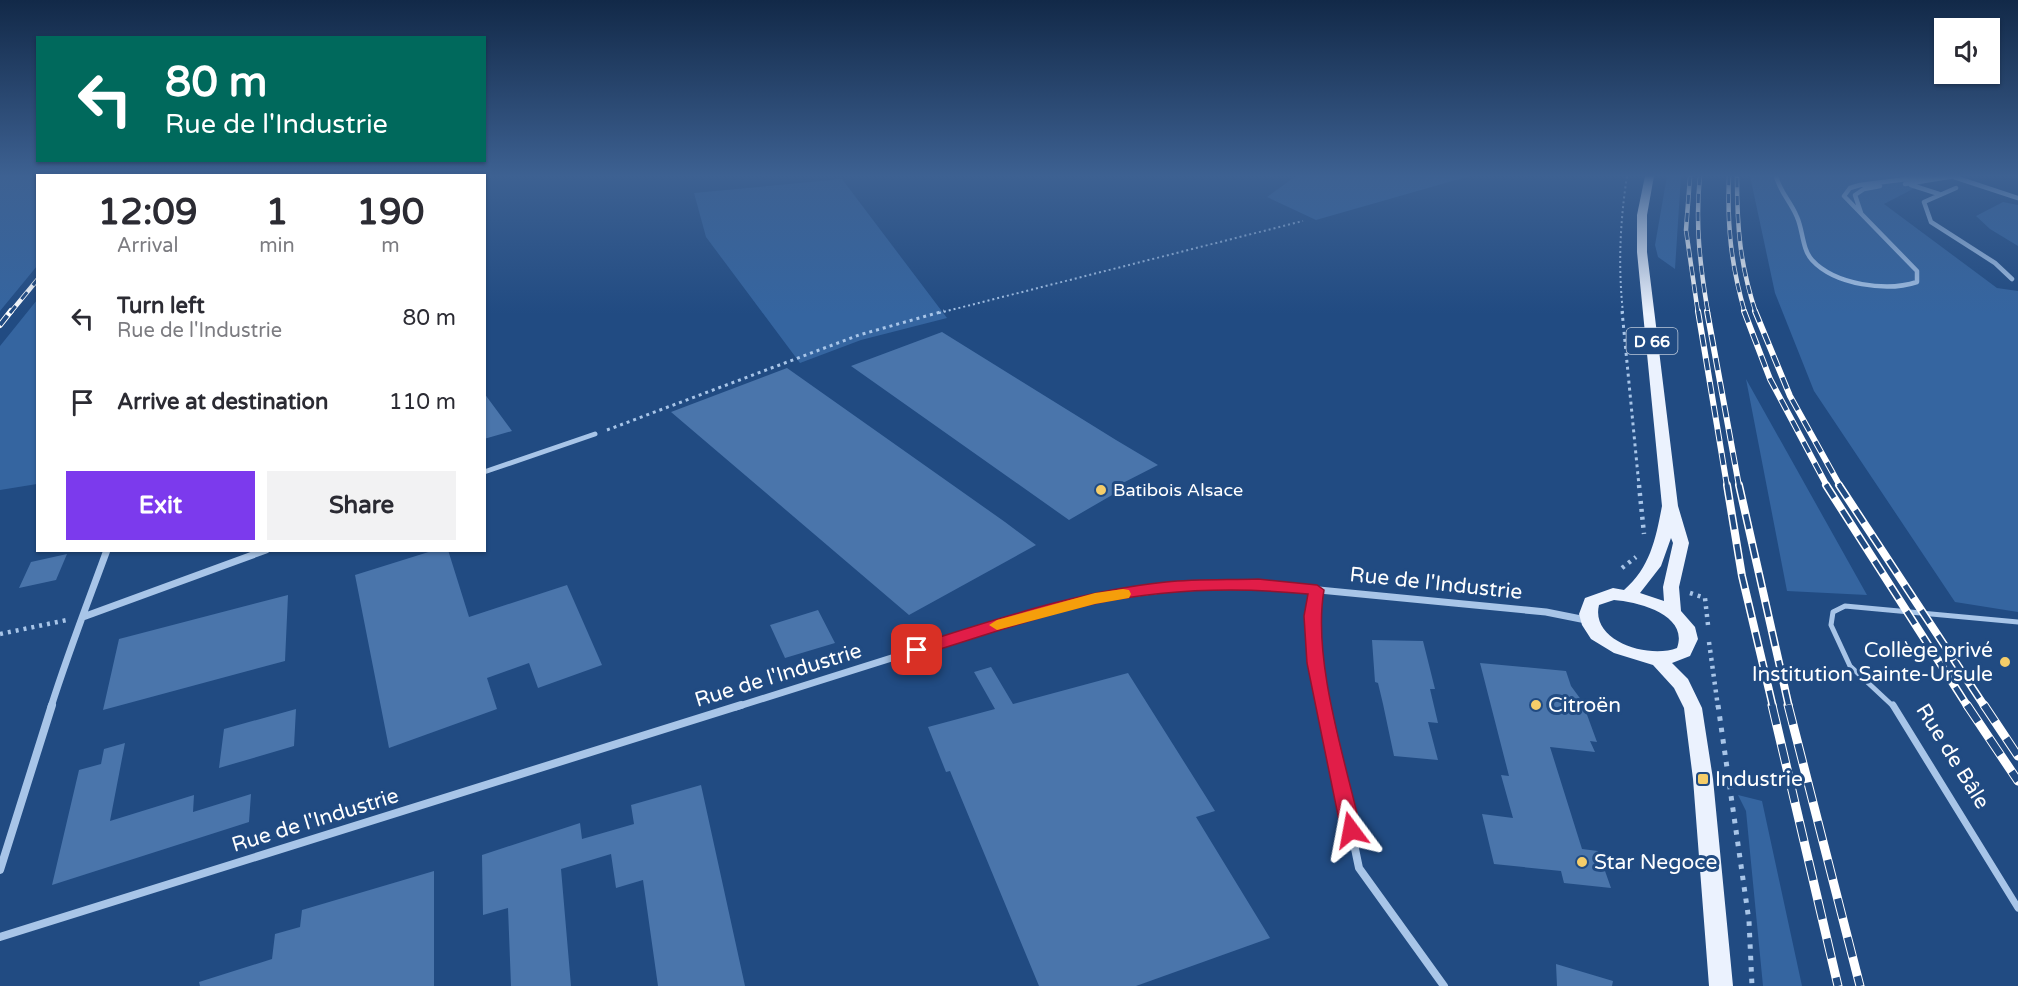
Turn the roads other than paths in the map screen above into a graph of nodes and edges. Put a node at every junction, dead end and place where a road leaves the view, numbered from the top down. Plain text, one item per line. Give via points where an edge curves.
1 (1642, 222) edge
2 (1800, 222) edge
3 (1869, 222) edge
4 (1931, 222) edge
5 (2012, 279) dead end
6 (595, 434) road end
7 (486, 471) edge
8 (1670, 506) junction
9 (106, 552) edge
10 (261, 552) edge
11 (1317, 590) junction
12 (1628, 595) junction
13 (1672, 613) junction
14 (83, 617) junction
15 (1588, 620) junction
16 (2018, 622) edge
17 (1658, 659) junction
18 (0, 870) edge
19 (2018, 908) edge
20 (0, 937) edge
21 (1444, 986) edge
22 (1721, 986) edge

1 - 8 main road, D 66
2 - 3 street via 1811,258 1819,266 1869,284 1901,286 1917,282 1919,276 1912,264
4 - 5 street via 1995,263
6 - 7 street
8 - 12 main road, D 66 via 1657,560 1647,577
8 - 13 main road, D 66 via 1681,543 1671,587
9 - 14 street
10 - 14 street
11 - 15 street, Rue de l'Industrie via 1546,612
11 - 20 street, Rue de l'Industrie via 1258,584 1167,587 1095,598 1028,615
11 - 21 street via 1312,616 1316,663 1359,868
12 - 13 main road
12 - 15 main road via 1612,594 1591,603
13 - 17 main road via 1686,629 1689,644 1684,652
14 - 18 street via 71,641
15 - 17 main road via 1614,646
16 - 19 lane, Rue de Bâle via 1845,606 1833,612 1831,625 1850,666 1891,702
17 - 22 main road via 1681,684 1692,708 1703,779

